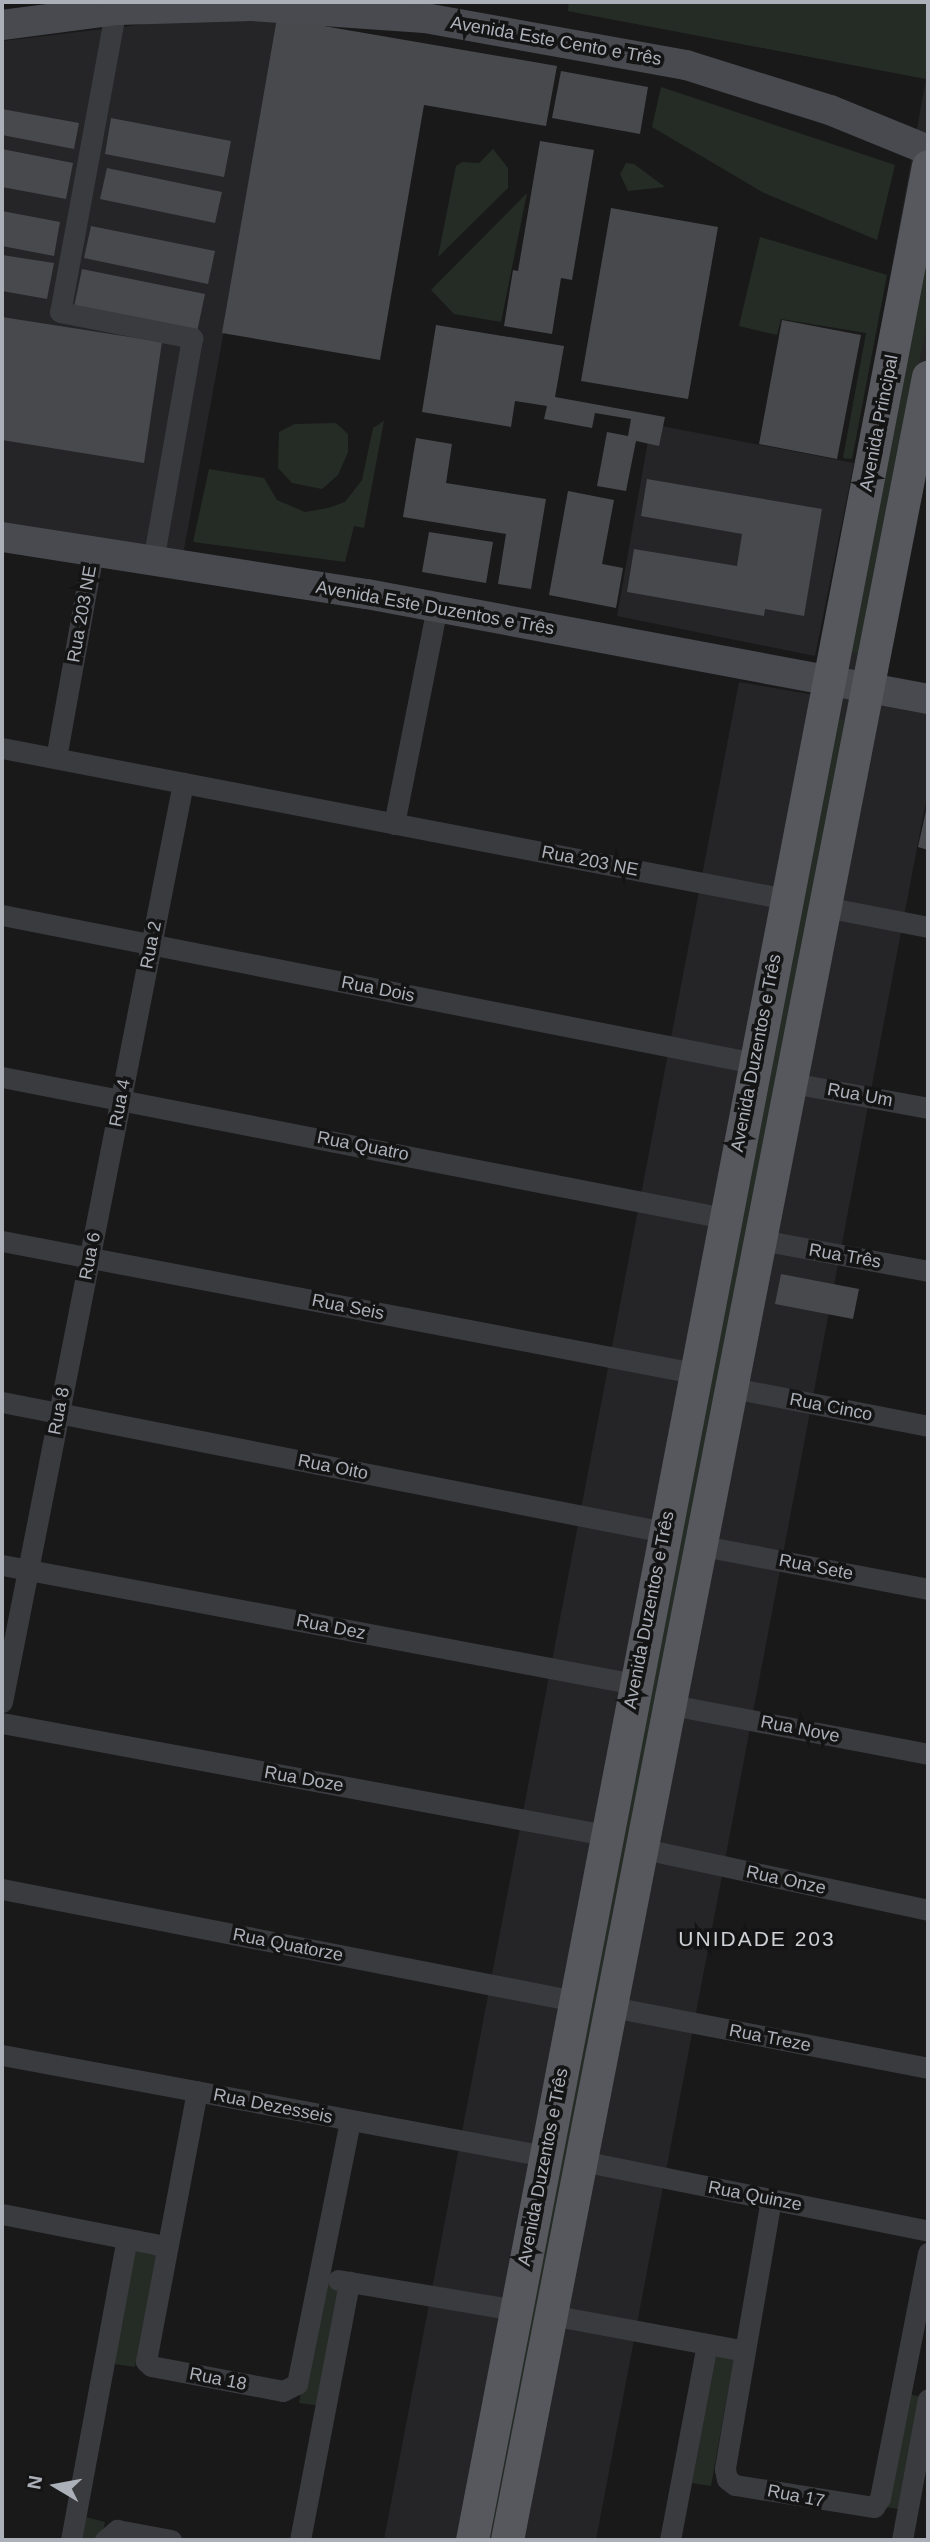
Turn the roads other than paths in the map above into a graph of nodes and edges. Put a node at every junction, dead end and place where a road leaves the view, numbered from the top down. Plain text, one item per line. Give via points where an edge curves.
1 (117, 6) edge
2 (2, 25) edge
3 (928, 150) edge
4 (927, 182) edge
5 (928, 377) edge
6 (2, 537) edge
7 (93, 553) junction
8 (153, 561) junction
9 (437, 607) junction
10 (829, 681) junction
11 (867, 688) junction
12 (928, 699) edge
13 (2, 748) edge
14 (56, 758) junction
15 (183, 783) junction
16 (394, 824) junction
17 (786, 899) junction
18 (825, 907) junction
19 (2, 915) edge
20 (928, 927) edge
21 (152, 945) junction
22 (135, 1027) joint
23 (754, 1063) junction
24 (2, 1077) edge
25 (792, 1083) junction
26 (121, 1099) junction
27 (928, 1108) edge
28 (105, 1178) joint
29 (724, 1218) junction
30 (761, 1240) junction
31 (2, 1241) edge
32 (90, 1258) junction
33 (928, 1271) edge
34 (75, 1334) joint
35 (694, 1373) junction
36 (733, 1388) junction
37 (2, 1402) edge
38 (59, 1413) junction
39 (928, 1426) edge
40 (664, 1532) junction
41 (704, 1546) junction
42 (2, 1565) edge
43 (28, 1570) junction
44 (928, 1589) edge
45 (635, 1685) junction
46 (2, 1702) edge
47 (672, 1705) junction
48 (2, 1723) edge
49 (928, 1754) edge
50 (606, 1835) junction
51 (644, 1849) junction
52 (2, 1889) edge
53 (928, 1910) edge
54 (575, 2001) junction
55 (612, 2007) junction
56 (2, 2055) edge
57 (928, 2068) edge
58 (197, 2091) junction
59 (350, 2120) junction
60 (545, 2156) junction
61 (582, 2161) junction
62 (771, 2199) junction
63 (2, 2214) edge
64 (928, 2231) edge
65 (127, 2239) junction
66 (165, 2246) junction
67 (928, 2253) edge
68 (318, 2277) junction
69 (349, 2282) junction
70 (516, 2311) junction
71 (551, 2315) junction
72 (707, 2345) junction
73 (745, 2351) junction
74 (901, 2389) junction
75 (928, 2397) edge
76 (71, 2540) edge
77 (105, 2540) edge
78 (171, 2540) edge
79 (300, 2540) edge
80 (472, 2540) edge
81 (507, 2540) edge
82 (670, 2540) edge
83 (902, 2540) edge

1 - 2 main road, Avenida Este Cento e Três
1 - 3 main road, Avenida Este Cento e Três via 297,6 437,20 686,65 818,106
1 - 8 street via 60,313 192,338
4 - 10 main road, Avenida Principal
5 - 11 main road
6 - 7 main road, Avenida Este Duzentos e Três
7 - 8 main road, Avenida Este Duzentos e Três
7 - 14 street, Rua 203 NE
8 - 9 main road, Avenida Este Duzentos e Três
9 - 10 main road, Avenida Este Duzentos e Três
9 - 16 street
10 - 11 main road, Avenida Este Duzentos e Três
10 - 17 main road, Avenida Duzentos e Três
11 - 12 main road, Avenida Este Duzentos e Três
11 - 18 main road, Avenida Duzentos e Três
13 - 14 street, Rua 203 NE
14 - 15 street, Rua 203 NE
15 - 16 street, Rua 203 NE
15 - 21 street, Rua 2
16 - 17 street, Rua 203 NE
17 - 23 main road, Avenida Duzentos e Três
18 - 20 street
18 - 25 main road, Avenida Duzentos e Três
19 - 21 street, Rua Dois
21 - 22 street, Rua 2
21 - 23 street, Rua Dois
22 - 26 street, Rua 4
23 - 29 main road, Avenida Duzentos e Três
24 - 26 street, Rua Quatro
25 - 27 street, Rua Um
25 - 30 main road, Avenida Duzentos e Três
26 - 28 street, Rua 4
26 - 29 street, Rua Quatro
28 - 32 street, Rua 6
29 - 35 main road, Avenida Duzentos e Três
30 - 33 street, Rua Três
30 - 36 main road, Avenida Duzentos e Três
31 - 32 street, Rua Seis
32 - 34 street, Rua 6
32 - 35 street, Rua Seis
34 - 38 street, Rua 8
35 - 40 main road, Avenida Duzentos e Três
36 - 39 street, Rua Cinco
36 - 41 main road, Avenida Duzentos e Três
37 - 38 street, Rua Oito
38 - 40 street, Rua Oito
38 - 43 street, Rua 8
40 - 45 main road, Avenida Duzentos e Três
41 - 44 street, Rua Sete
41 - 47 main road, Avenida Duzentos e Três
42 - 43 street, Rua Dez
43 - 45 street, Rua Dez
43 - 46 street
45 - 50 main road, Avenida Duzentos e Três
47 - 49 street, Rua Nove
47 - 51 main road, Avenida Duzentos e Três
48 - 50 street, Rua Doze
50 - 54 main road, Avenida Duzentos e Três
51 - 53 street, Rua Onze
51 - 55 main road, Avenida Duzentos e Três
52 - 54 street, Rua Quatorze
54 - 60 main road, Avenida Duzentos e Três
55 - 57 street, Rua Treze
55 - 61 main road, Avenida Duzentos e Três
56 - 58 street, Rua Dezesseis
58 - 59 street, Rua Dezesseis
58 - 66 street, Rua 18
59 - 60 street, Rua Dezesseis
59 - 68 street, Rua 18
60 - 70 main road, Avenida Duzentos e Três
61 - 62 street, Rua Quinze
61 - 71 main road, Avenida Duzentos e Três
62 - 64 street, Rua Quinze
62 - 73 street, Rua 17
63 - 65 street
65 - 66 street
65 - 76 street
66 - 68 street, Rua 18 via 145,2354 151,2366 292,2390 297,2384
67 - 74 street, Rua 17
68 - 69 street
69 - 70 street
69 - 79 street
70 - 80 main road, Avenida Duzentos e Três
71 - 72 street
71 - 81 main road, Avenida Duzentos e Três
72 - 73 street
72 - 82 street
73 - 74 street, Rua 17 via 725,2469 727,2479 735,2485 874,2507 880,2498
74 - 75 street
75 - 83 street
77 - 78 street via 117,2530

